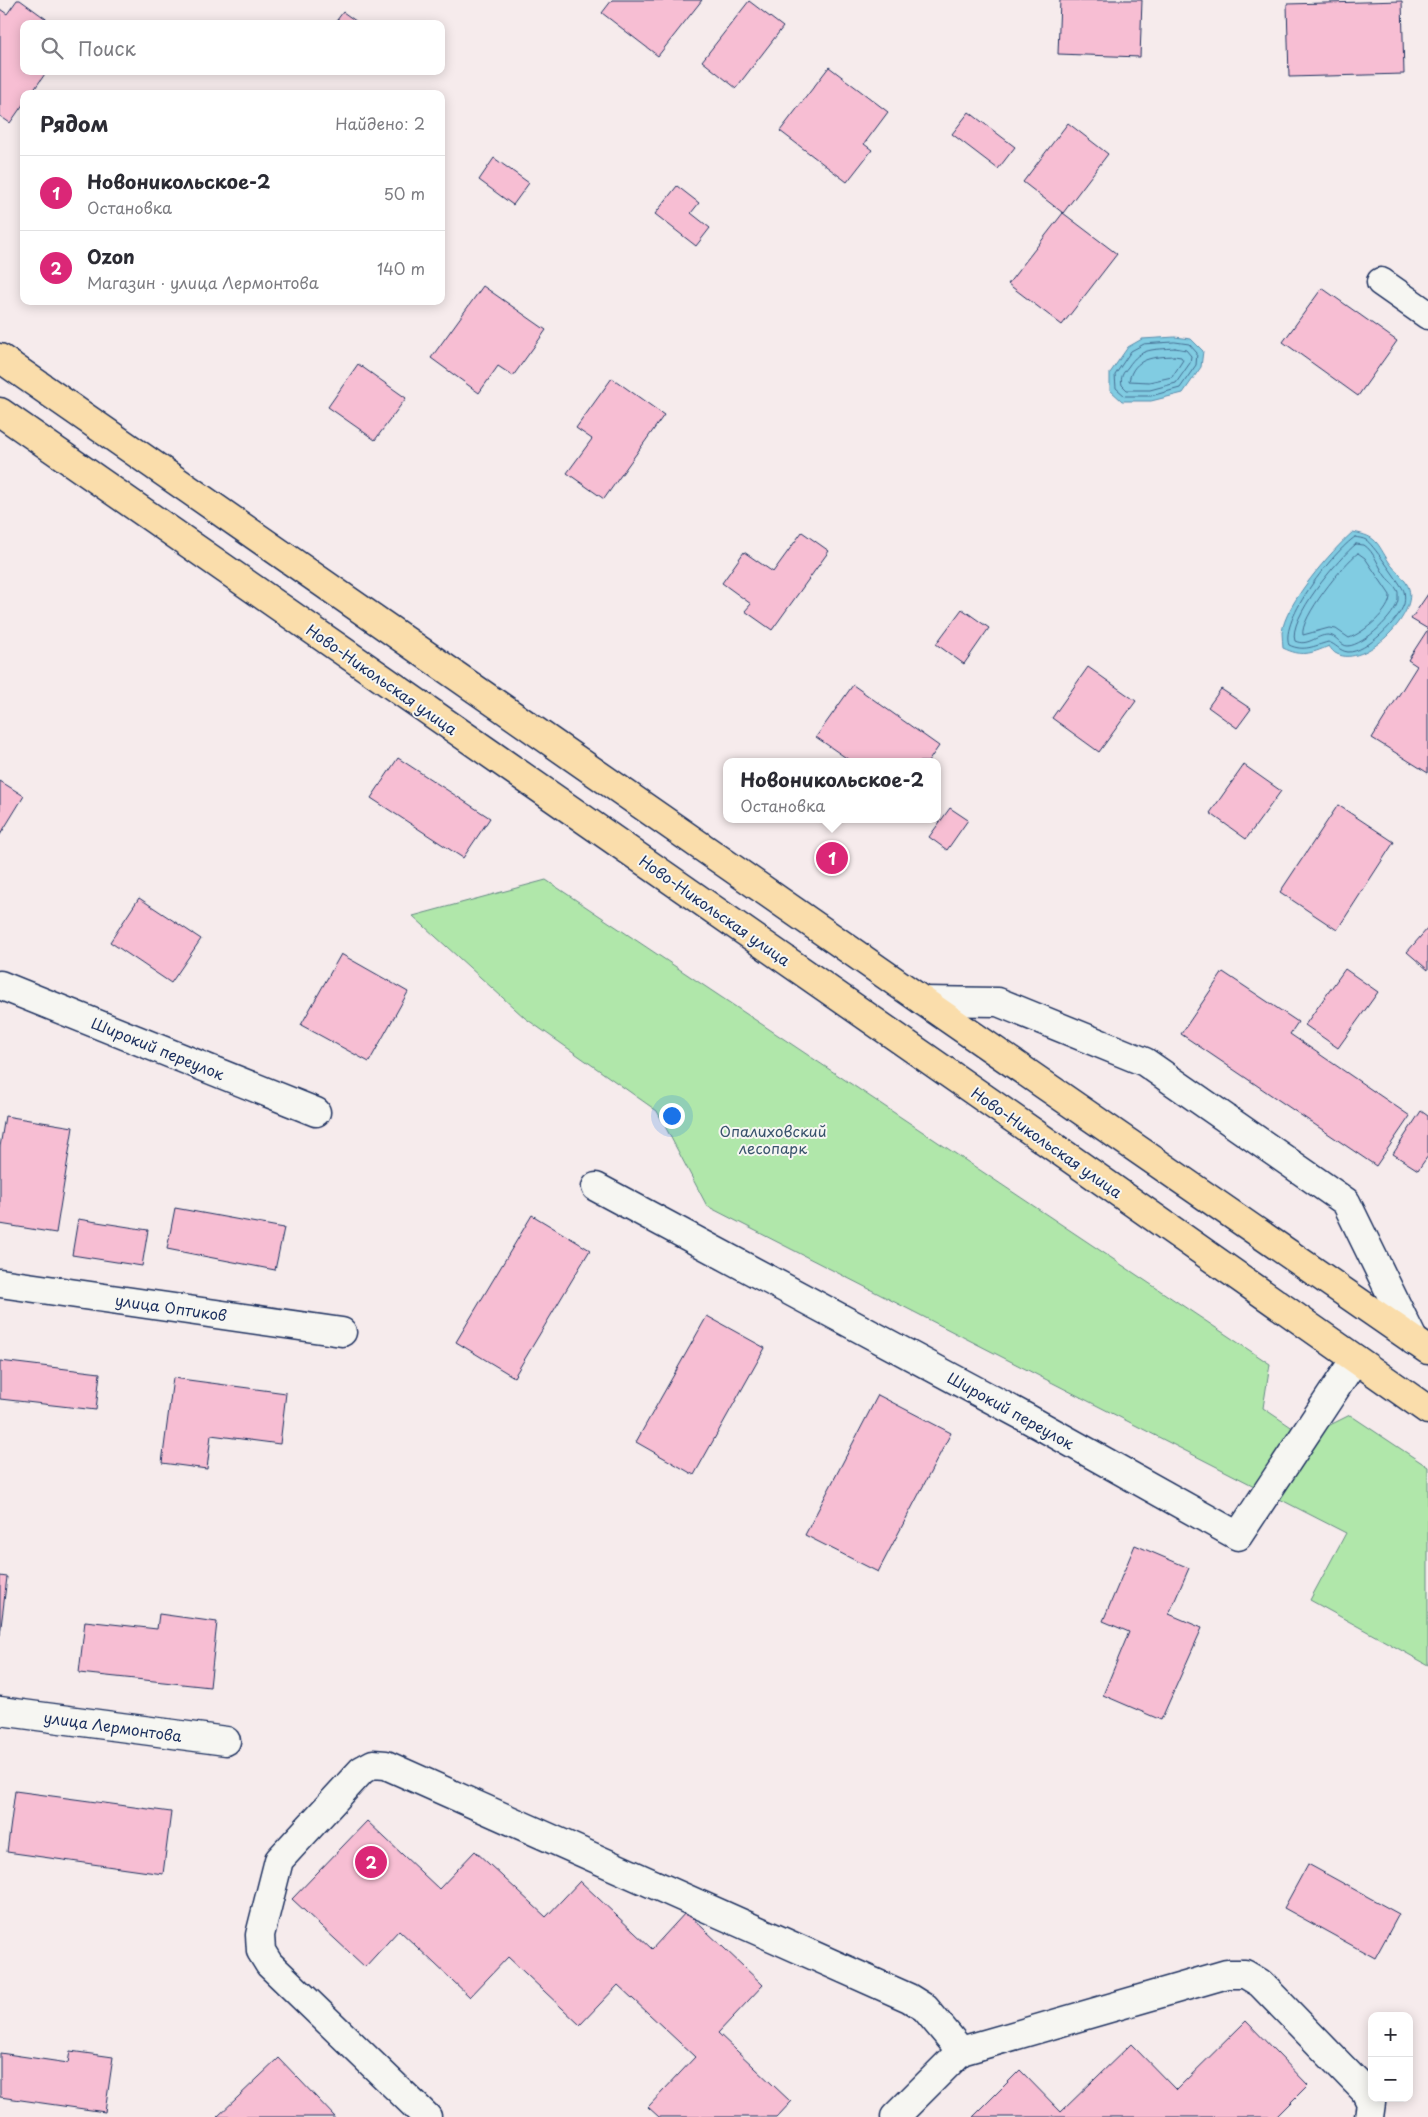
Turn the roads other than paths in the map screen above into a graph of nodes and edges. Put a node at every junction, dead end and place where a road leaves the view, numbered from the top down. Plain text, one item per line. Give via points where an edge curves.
1 (1381, 282) dead end
2 (1428, 315) edge
3 (0, 358) edge
4 (0, 412) edge
5 (0, 985) edge
6 (923, 1002) junction
7 (316, 1112) dead end
8 (596, 1187) dead end
9 (0, 1283) edge
10 (342, 1332) dead end
11 (1421, 1346) edge
12 (1355, 1359) junction
13 (1428, 1410) edge
14 (0, 1711) edge
15 (226, 1741) dead end
16 (961, 2052) junction
17 (427, 2117) edge
18 (895, 2117) edge
19 (1369, 2117) edge

1 - 2 street
3 - 6 main road
4 - 12 main road, Ново-Никольская улица
5 - 7 street, Широкий переулок
6 - 11 main road
6 - 11 street via 998,1002 1145,1062 1346,1202
8 - 12 street, Широкий переулок via 1025,1417 1238,1536
9 - 10 street, улица Оптиков
12 - 13 main road, Ново-Никольская улица
14 - 15 street, улица Лермонтова
16 - 17 street via 925,2008 909,1998 386,1765 373,1764 362,1770 279,1860 260,1935 260,1951 269,1964
16 - 18 street
16 - 19 street via 1227,1974 1245,1974 1260,1984 1365,2091 1370,2102

